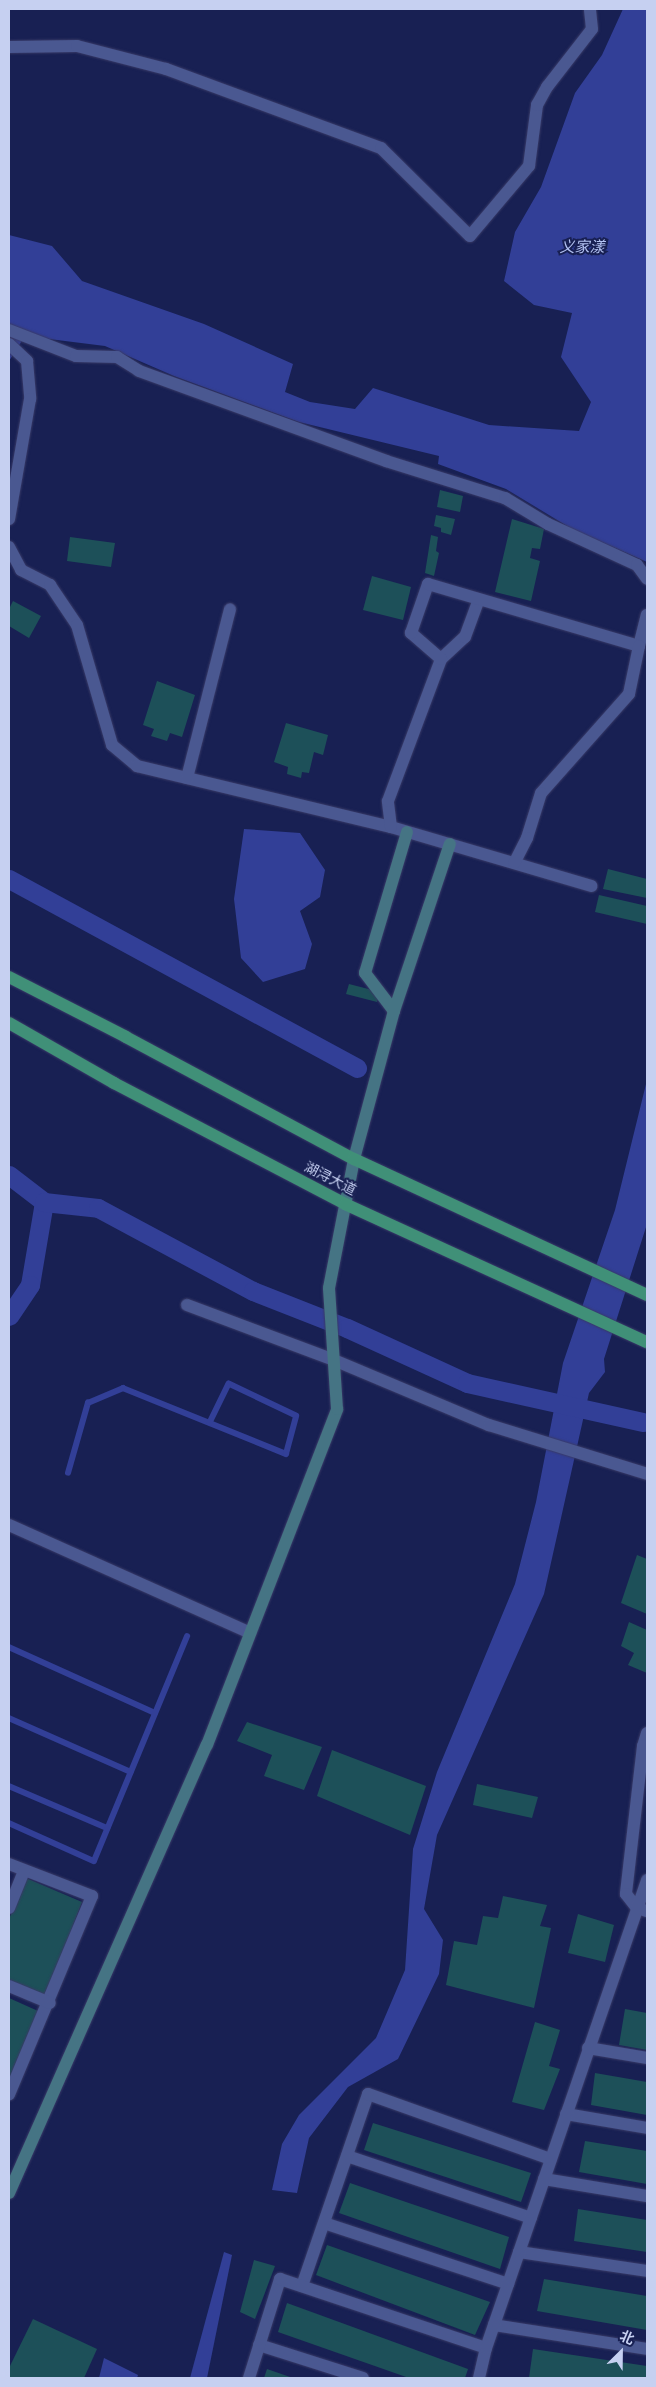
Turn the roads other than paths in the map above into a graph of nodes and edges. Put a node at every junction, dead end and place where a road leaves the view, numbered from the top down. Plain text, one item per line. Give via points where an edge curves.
1 (590, 9) edge
2 (9, 47) edge
3 (9, 330) edge
4 (9, 344) edge
5 (9, 519) edge
6 (9, 547) edge
7 (647, 580) edge
8 (480, 599) junction
9 (230, 609) dead end
10 (647, 614) edge
11 (639, 646) junction
12 (441, 659) junction
13 (187, 778) junction
14 (391, 827) junction
15 (407, 832) junction
16 (450, 844) junction
17 (514, 863) junction
18 (592, 886) dead end
19 (9, 977) edge
20 (394, 1011) junction
21 (9, 1023) edge
22 (354, 1159) junction
23 (346, 1204) junction
24 (647, 1295) edge
25 (187, 1305) dead end
26 (647, 1342) edge
27 (334, 1360) junction
28 (647, 1474) edge
29 (9, 1525) edge
30 (250, 1633) junction
31 (647, 1733) edge
32 (9, 1864) edge
33 (24, 1871) junction
34 (647, 1880) edge
35 (9, 1908) edge
36 (642, 1909) edge
37 (9, 1986) edge
38 (49, 2003) junction
39 (588, 2048) junction
40 (647, 2058) edge
41 (9, 2094) edge
42 (566, 2114) junction
43 (647, 2128) edge
44 (347, 2156) junction
45 (551, 2159) junction
46 (544, 2179) junction
47 (10, 2188) edge
48 (647, 2196) edge
49 (530, 2218) junction
50 (324, 2223) junction
51 (519, 2252) junction
52 (647, 2271) edge
53 (508, 2284) junction
54 (302, 2286) junction
55 (494, 2325) junction
56 (260, 2345) junction
57 (486, 2348) junction
58 (647, 2349) edge
59 (249, 2378) edge
60 (362, 2378) edge
61 (479, 2378) edge

1 - 2 street via 592,29 547,86 537,105 529,166 470,236 380,148 166,69 77,46
3 - 7 street via 76,356 117,357 139,371 386,461 505,498 548,524 637,565
4 - 5 street via 27,360 30,399
6 - 13 street via 21,570 50,584 76,626 112,745 137,766
8 - 11 street
8 - 12 street via 465,637
8 - 12 street via 428,584 412,633
9 - 13 street
10 - 11 street
11 - 17 street via 629,694 541,793
12 - 14 street via 388,801
13 - 14 street
14 - 15 street
15 - 16 street
15 - 20 street via 365,972
16 - 17 street
16 - 20 street
17 - 18 street
19 - 22 main road, 湖浔大道
20 - 22 street
21 - 23 main road, 湖浔大道
22 - 23 street
22 - 24 main road, 湖浔大道
23 - 26 main road, 湖浔大道
23 - 27 street via 329,1288
25 - 27 street
27 - 28 street via 489,1425
27 - 30 street via 337,1409
29 - 30 street
30 - 47 street via 203,1754
31 - 36 street via 626,1894
32 - 33 street
33 - 35 street
33 - 38 street via 92,1896
34 - 36 street
36 - 39 street
37 - 38 street
38 - 41 street
39 - 40 street
39 - 42 street
42 - 43 street
42 - 45 street
44 - 45 street via 368,2094
44 - 49 street
44 - 50 street
45 - 46 street
46 - 48 street
46 - 49 street
49 - 51 street
50 - 53 street
50 - 54 street
51 - 52 street
51 - 53 street
53 - 55 street
54 - 56 street via 280,2279
54 - 57 street
55 - 57 street
55 - 58 street
56 - 59 street
56 - 60 street
57 - 61 street

